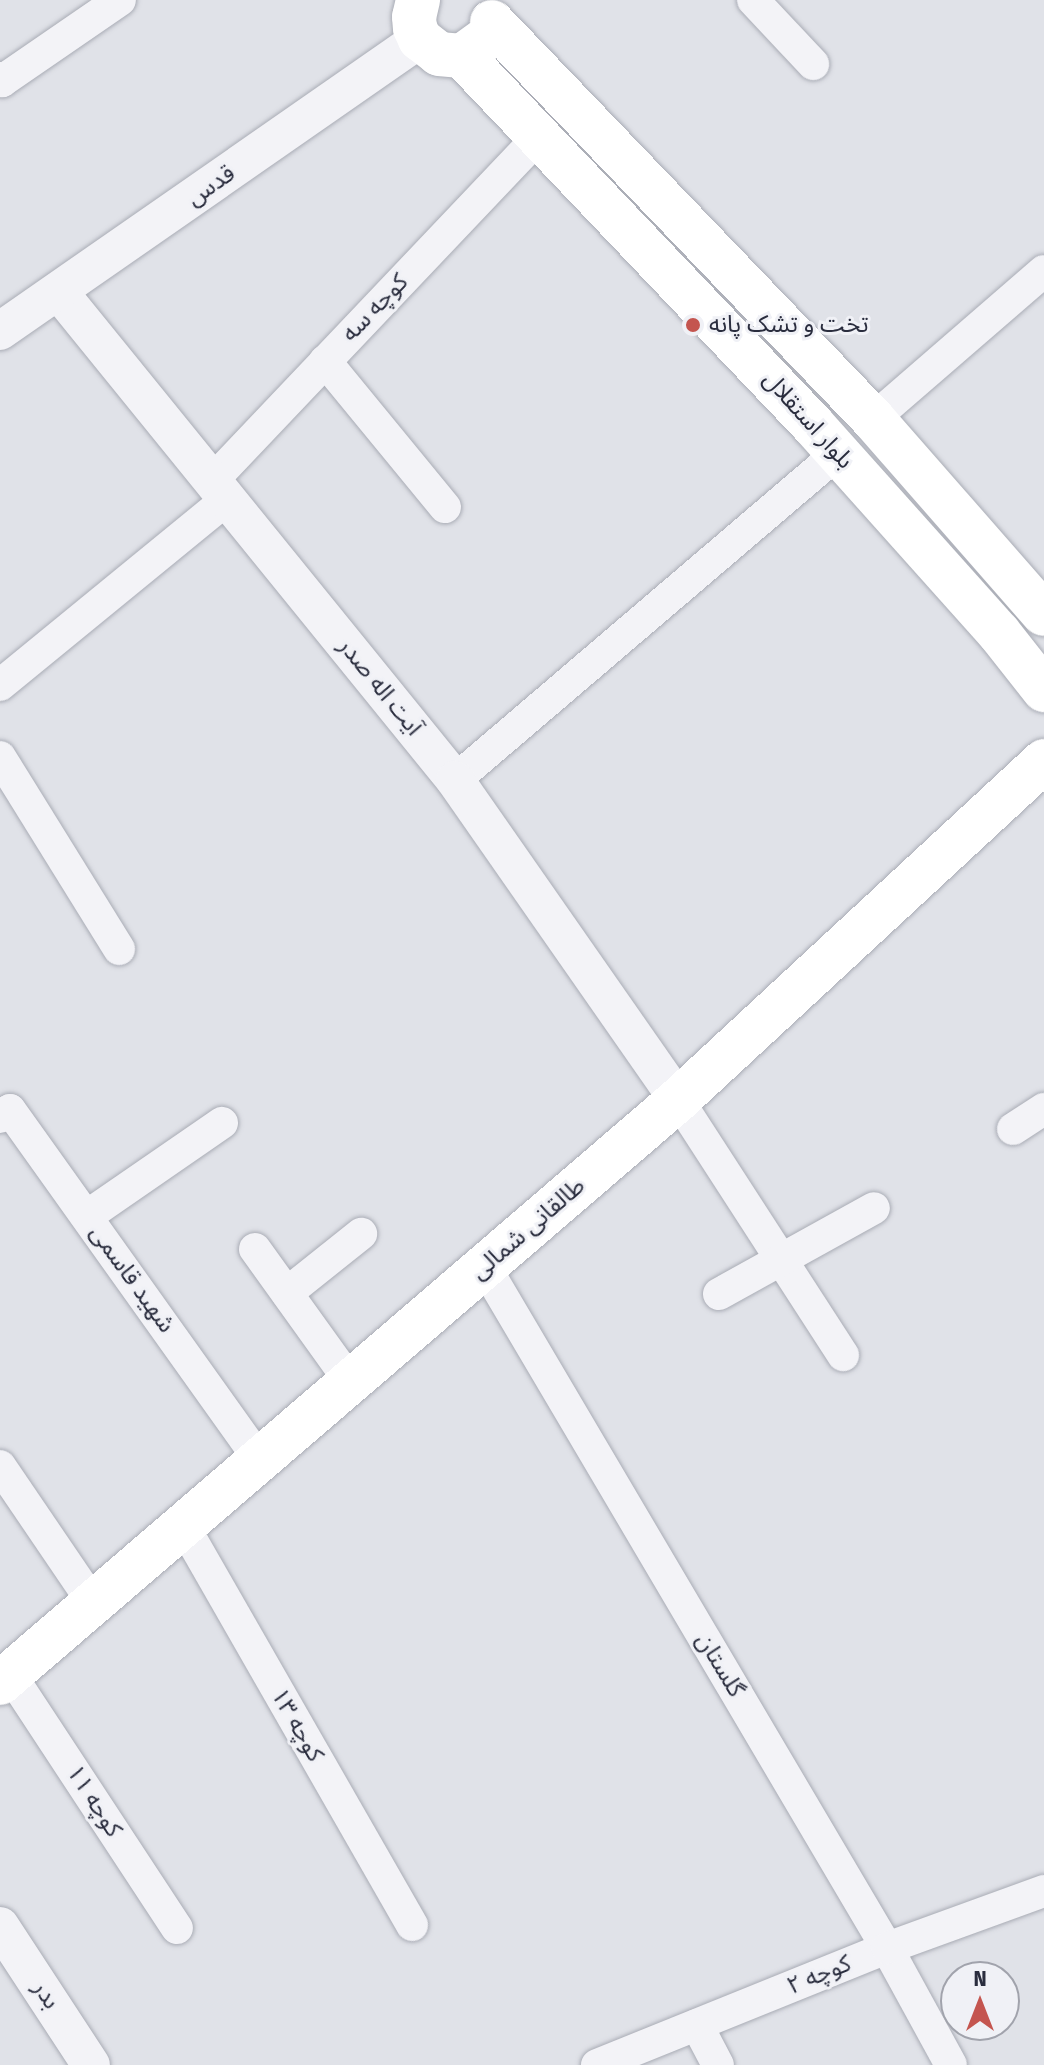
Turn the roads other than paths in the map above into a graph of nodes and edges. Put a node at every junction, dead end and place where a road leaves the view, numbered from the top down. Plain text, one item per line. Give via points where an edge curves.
1 (120, 0) edge
2 (753, 0) edge
3 (416, 11) edge
4 (490, 11) edge
5 (462, 56) junction
6 (813, 64) dead end
7 (0, 78) edge
8 (538, 137) junction
9 (1044, 271) edge
10 (59, 292) junction
11 (0, 331) edge
12 (325, 361) junction
13 (873, 419) junction
14 (838, 453) junction
15 (220, 490) junction
16 (445, 507) dead end
17 (1044, 614) edge
18 (0, 685) edge
19 (1044, 690) edge
20 (0, 757) edge
21 (1044, 761) edge
22 (455, 780) junction
23 (119, 949) dead end
24 (678, 1100) junction
25 (1044, 1109) edge
26 (0, 1117) edge
27 (222, 1123) dead end
28 (1013, 1129) dead end
29 (874, 1208) dead end
30 (87, 1216) junction
31 (361, 1234) dead end
32 (255, 1249) dead end
33 (781, 1260) junction
34 (485, 1267) junction
35 (287, 1293) junction
36 (719, 1294) dead end
37 (843, 1355) dead end
38 (350, 1381) junction
39 (259, 1459) junction
40 (0, 1466) edge
41 (183, 1525) junction
42 (93, 1603) junction
43 (5, 1678) edge
44 (1044, 1891) edge
45 (412, 1925) dead end
46 (0, 1926) edge
47 (177, 1928) dead end
48 (887, 1948) junction
49 (697, 2025) junction
50 (91, 2065) edge
51 (597, 2065) edge
52 (718, 2065) edge
53 (951, 2065) edge

1 - 7 street
2 - 6 street
3 - 5 main road via 439,54
3 - 10 street, قدس
4 - 5 main road via 482,44
4 - 13 main road, بلوار استقلال
5 - 8 main road, بلوار استقلال
8 - 12 street, کوچه سه
8 - 14 main road, بلوار استقلال
9 - 13 street
10 - 11 street, قدس
10 - 15 street, آیت اله صدر
12 - 15 street, کوچه سه
12 - 16 street
13 - 17 main road, بلوار استقلال
14 - 19 main road, بلوار استقلال
14 - 22 street
15 - 18 street, کوچه سه
15 - 22 street, آیت اله صدر
20 - 23 street
21 - 24 main road, طالقانی شمالی
22 - 24 street, آیت اله صدر
24 - 33 street
24 - 34 main road, طالقانی شمالی
25 - 28 street
26 - 30 street, شهید قاسمی via 10,1110
27 - 30 street
29 - 33 street
30 - 39 street, شهید قاسمی
31 - 35 street
32 - 35 street
33 - 36 street
33 - 37 street
34 - 38 main road, طالقانی شمالی
34 - 48 street, گلستان
35 - 38 street
38 - 39 main road, طالقانی شمالی
39 - 41 main road, طالقانی شمالی
40 - 42 street
41 - 42 main road, طالقانی شمالی
41 - 45 street, کوچه ۱۳
42 - 43 main road, طالقانی شمالی
43 - 47 street, کوچه ۱۱
44 - 48 street, کوچه ۲
46 - 50 street, بدر
48 - 49 street, کوچه ۲
48 - 53 street, گلستان
49 - 51 street, کوچه ۲
49 - 52 street

